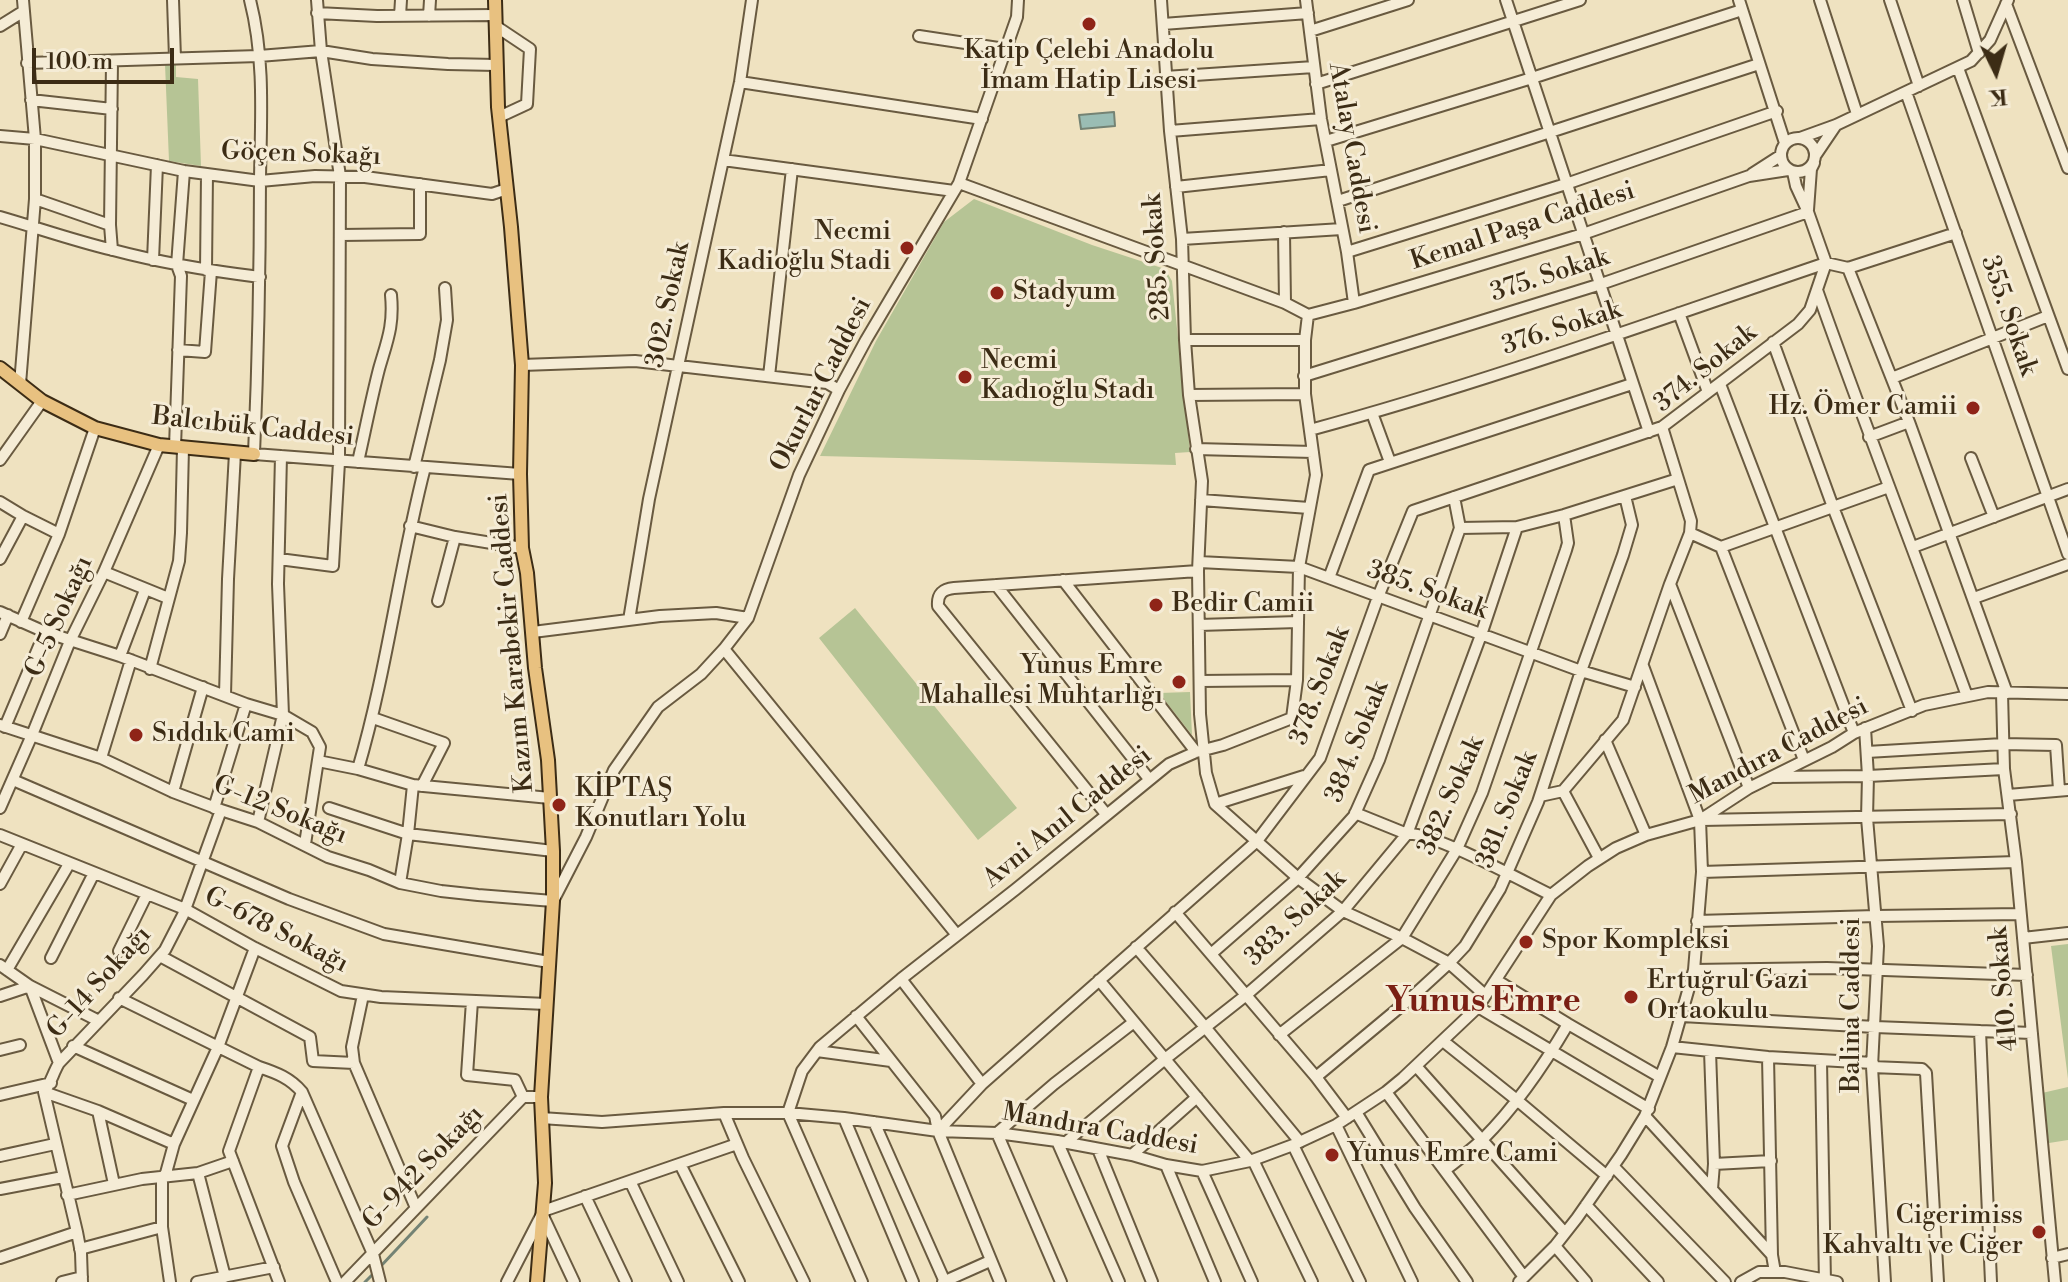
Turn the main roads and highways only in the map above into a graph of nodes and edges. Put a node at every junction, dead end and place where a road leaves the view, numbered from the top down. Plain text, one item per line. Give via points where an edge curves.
1 (495, 0) edge
2 (0, 368) edge
3 (254, 454) road end
4 (537, 1282) edge

1 - 4 main road, Kazım Karabekir Caddesi via 499,117 522,365 522,548 548,760 553,851 541,1097 545,1183
2 - 3 main road, Balcıbük Caddesi via 42,401 95,428 159,445

